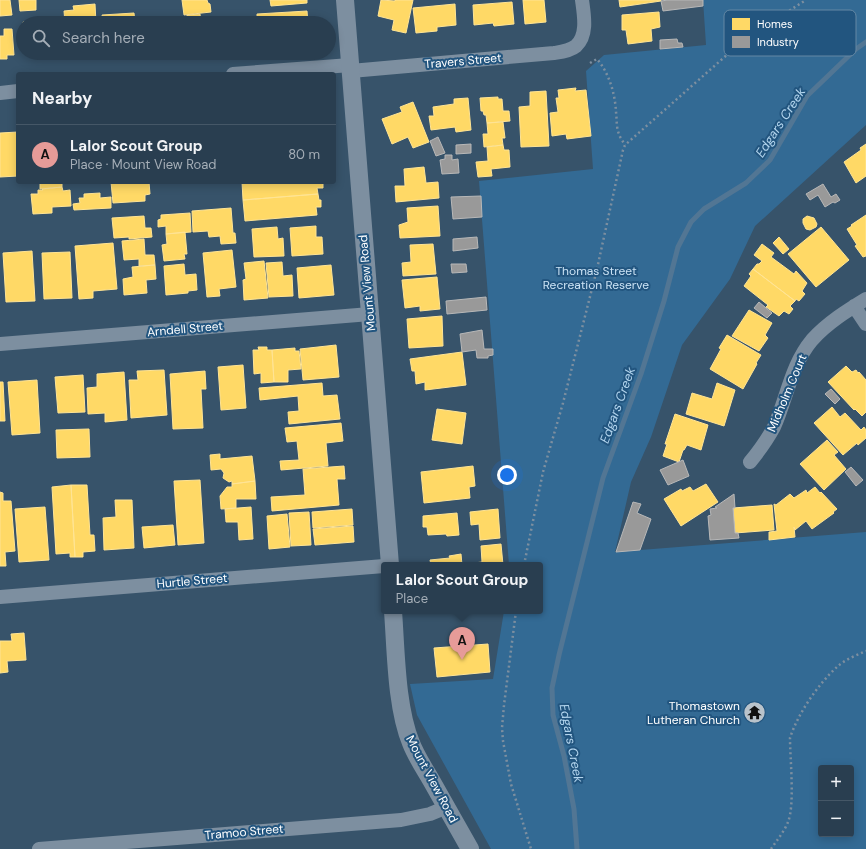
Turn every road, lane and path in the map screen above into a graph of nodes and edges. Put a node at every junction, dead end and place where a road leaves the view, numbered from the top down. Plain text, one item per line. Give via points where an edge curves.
1 (345, 0) edge
2 (582, 0) edge
3 (806, 0) edge
4 (790, 10) edge
5 (726, 56) edge
6 (590, 64) dead end
7 (351, 68) junction
8 (272, 72) edge
9 (16, 91) edge
10 (0, 93) edge
11 (626, 145) junction
12 (860, 302) edge
13 (370, 314) junction
14 (866, 324) edge
15 (0, 344) edge
16 (750, 462) dead end
17 (390, 562) edge
18 (525, 562) edge
19 (381, 566) edge
20 (0, 597) edge
21 (393, 614) edge
22 (516, 614) edge
23 (866, 651) edge
24 (447, 807) junction
25 (39, 849) edge
26 (470, 849) edge
27 (531, 849) edge
28 (771, 849) edge

1 - 7 street, Mount View Road
2 - 7 street, Travers Street via 584,33 575,47 554,53
3 - 4 path
5 - 11 path
6 - 11 path via 597,59 607,74 615,100 617,128
7 - 8 street, Travers Street
7 - 13 street, Mount View Road
9 - 10 street
11 - 18 path via 584,324 543,472
12 - 14 street
12 - 16 street, Midholm Court via 826,327 802,354 774,426 764,445
13 - 15 street, Arndell Street
13 - 17 street, Mount View Road
19 - 20 street, Hurtle Street
21 - 24 street, Mount View Road via 400,696 407,733
22 - 27 path via 502,728 511,784
23 - 28 path via 839,665 821,685 794,727 790,738 789,821
24 - 25 street, Tramoo Street via 430,814 401,820
24 - 26 street, Mount View Road

